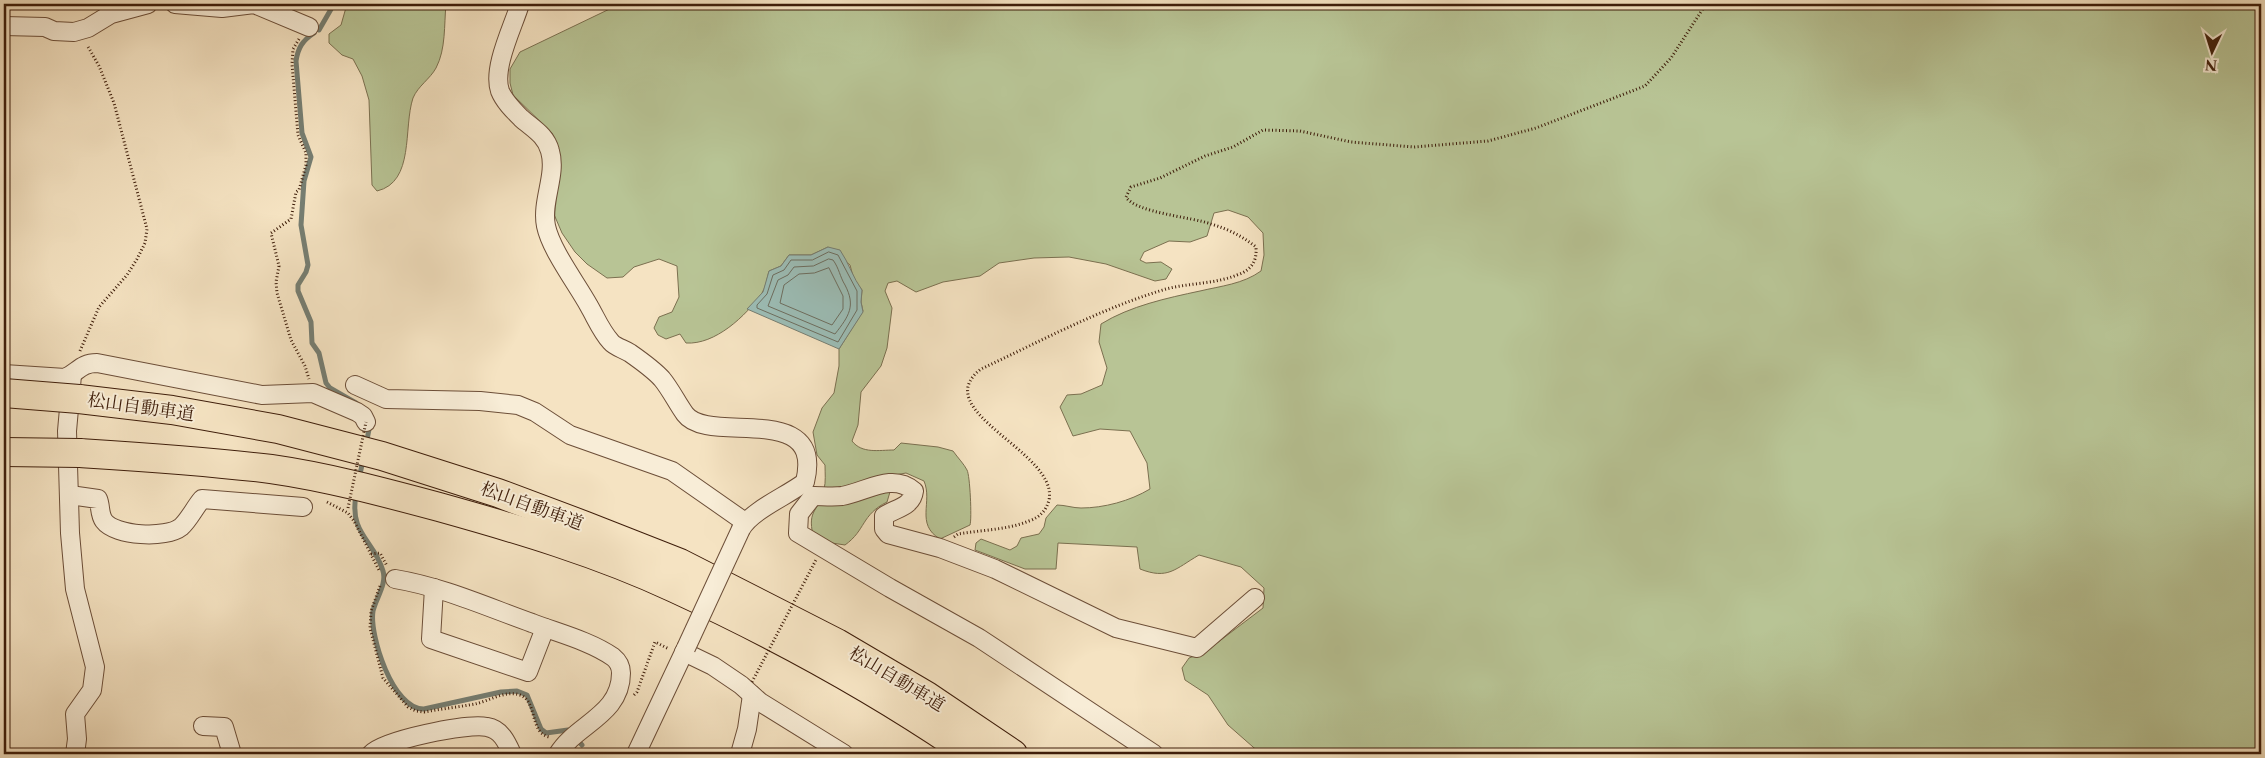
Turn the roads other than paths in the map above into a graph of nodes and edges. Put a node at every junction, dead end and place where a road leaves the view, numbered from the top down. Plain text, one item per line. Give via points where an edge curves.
1 (148, 4) edge
2 (175, 4) edge
3 (520, 4) edge
4 (4, 26) edge
5 (309, 27) road end
6 (4, 374) edge
7 (77, 380) junction
8 (355, 385) dead end
9 (4, 393) edge
10 (366, 422) road end
11 (4, 452) edge
12 (809, 489) junction
13 (70, 496) junction
14 (303, 507) dead end
15 (743, 526) junction
16 (395, 579) dead end
17 (434, 588) junction
18 (1255, 598) dead end
19 (545, 628) junction
20 (684, 652) junction
21 (752, 688) junction
22 (203, 726) dead end
23 (383, 751) edge
24 (75, 754) edge
25 (232, 754) edge
26 (512, 754) edge
27 (558, 754) edge
28 (636, 754) edge
29 (740, 754) edge
30 (844, 754) edge
31 (970, 754) edge
32 (1013, 754) edge
33 (1154, 754) edge

1 - 4 street via 111,14 81,31
2 - 5 street via 222,8 254,4
3 - 12 street via 500,62 499,90 506,102 544,138 550,150 552,161 546,226 603,332 612,343 662,379 686,415 696,424 759,428 792,438 806,457
6 - 7 street
7 - 9 highway, 松山自動車道, bridge
7 - 10 street via 87,363 97,363 262,396 313,393 363,416
7 - 13 street via 67,431
7 - 32 highway, 松山自動車道 via 172,410 278,429 382,456 498,493 680,563 837,643 927,696
8 - 15 street via 386,399 488,401 535,412 570,435 672,470
11 - 31 highway, 松山自動車道, bridge via 168,458 272,469 375,490 490,521 576,549 673,588 823,663 918,718
12 - 15 street
12 - 18 street via 842,496 890,483 907,485 914,491 913,498 884,516 884,529 888,534 940,548 995,570 1116,628 1197,648
12 - 33 street via 799,514 798,532 979,638
13 - 14 street via 98,499 100,514 113,529 158,534 181,527 202,499
13 - 24 street via 75,589 95,667 92,690 75,714
15 - 20 street, bridge
16 - 17 street
17 - 19 street
17 - 19 street via 431,639 528,672
19 - 27 street via 586,643 612,657 620,665 621,674 607,709
20 - 21 street
20 - 28 street
21 - 29 street
21 - 30 street via 760,702
22 - 25 street via 224,727
23 - 26 street via 466,726 489,727 504,736

